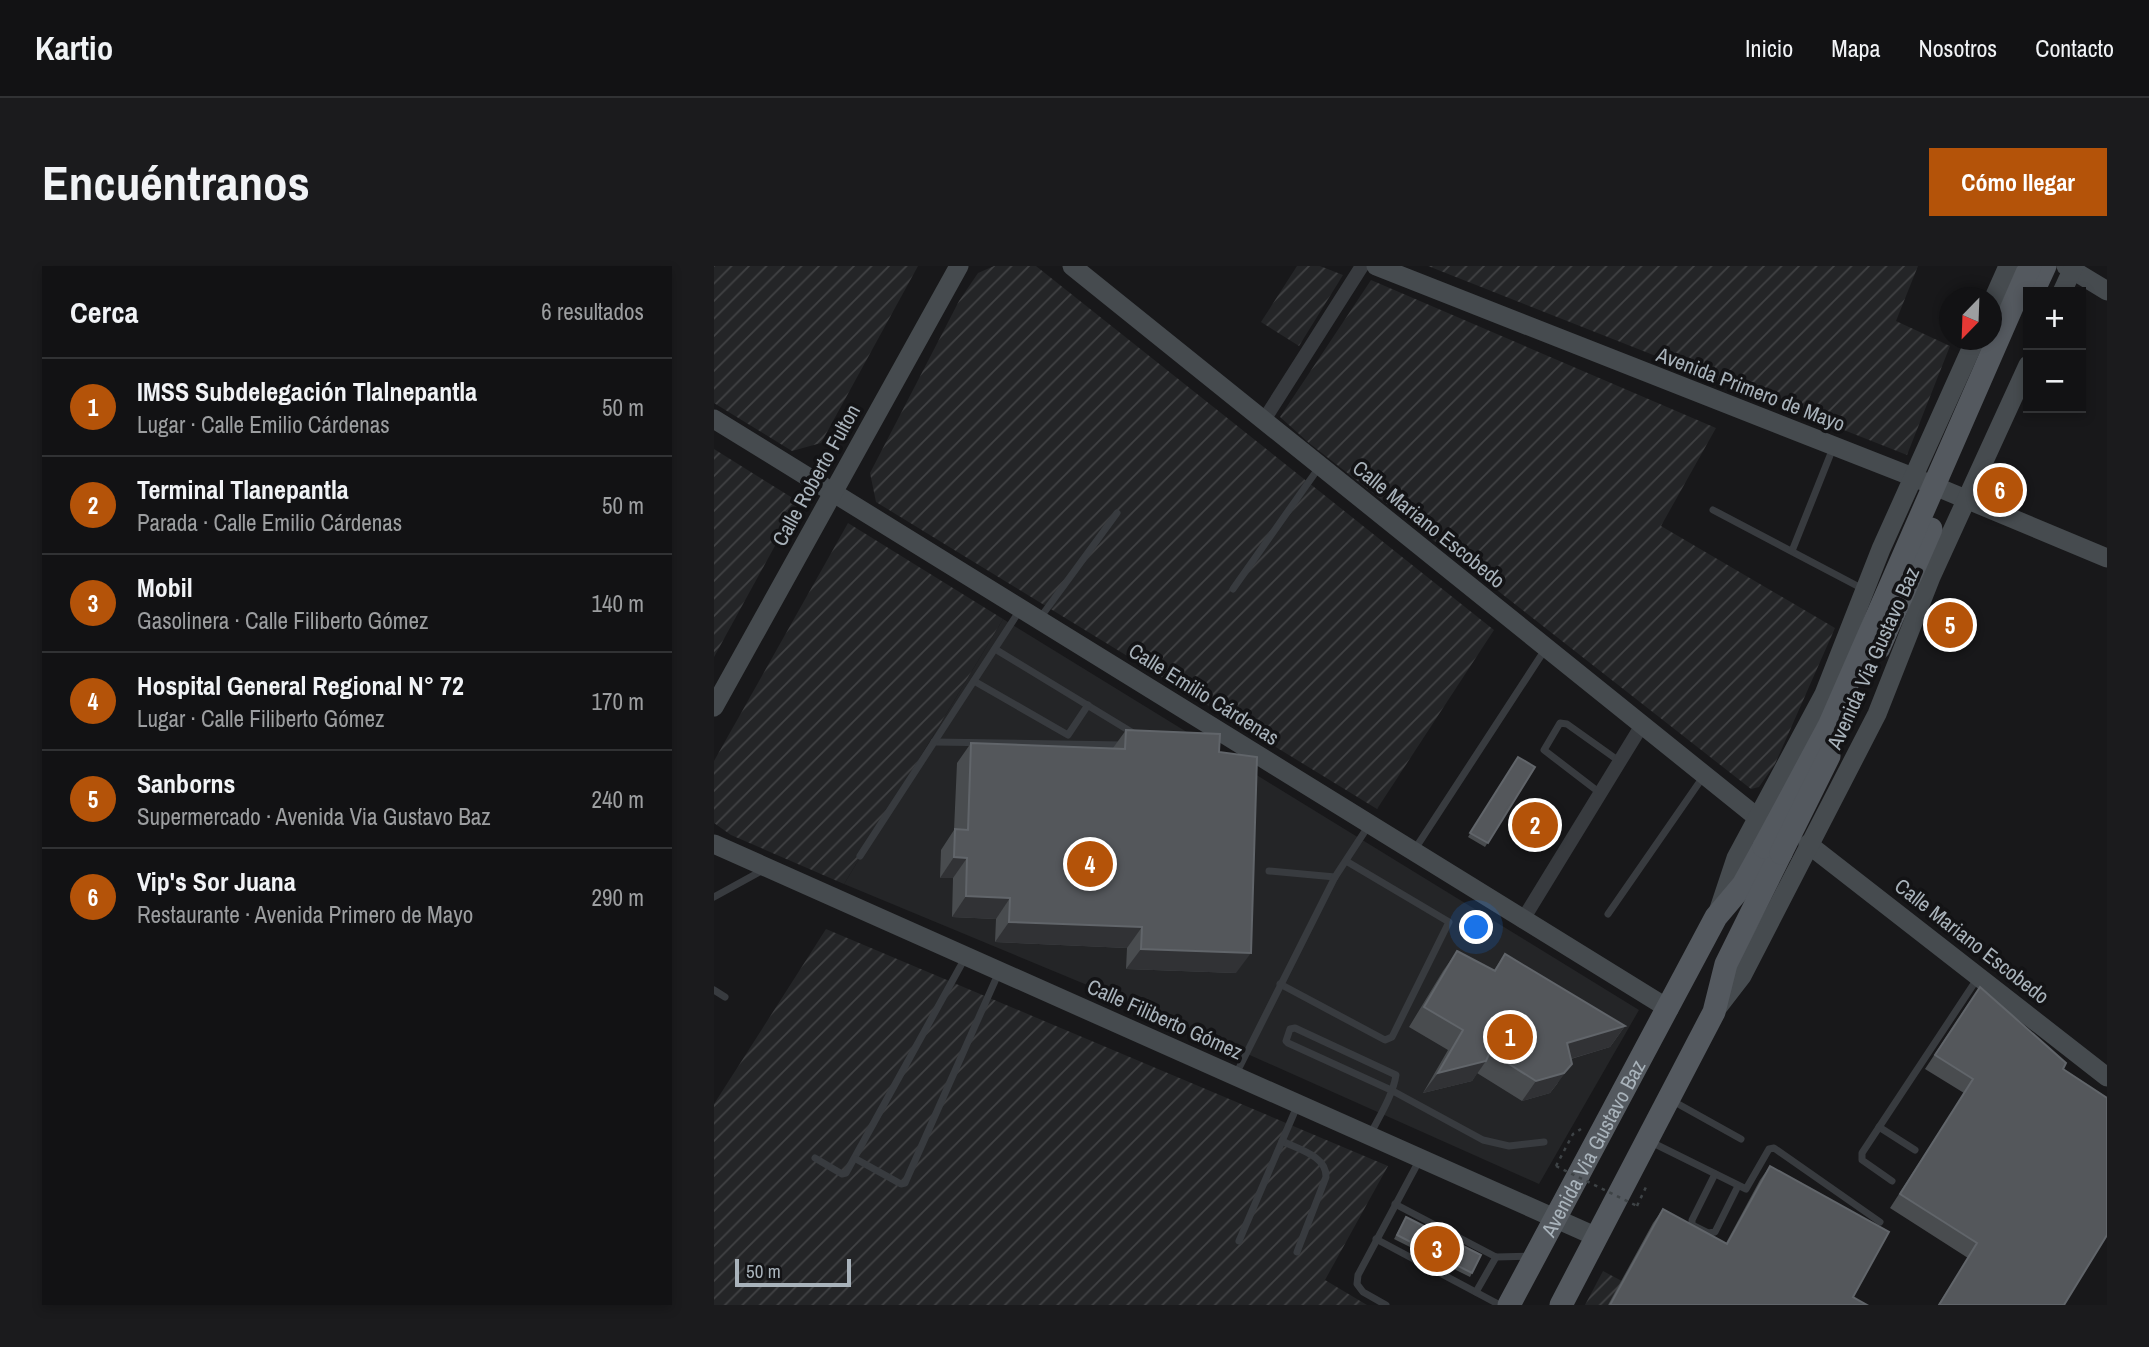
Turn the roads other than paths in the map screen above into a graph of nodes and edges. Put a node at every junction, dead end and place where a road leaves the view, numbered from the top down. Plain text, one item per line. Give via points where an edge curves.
1 (959, 266) edge
2 (1072, 266) edge
3 (1362, 266) edge
4 (1376, 266) edge
5 (2008, 266) edge
6 (2030, 266) edge
7 (2045, 266) edge
8 (2071, 267) edge
9 (1999, 287) edge
10 (2035, 287) edge
11 (2064, 287) edge
12 (2107, 290) edge
13 (2023, 314) edge
14 (1970, 350) edge
15 (2023, 376) edge
16 (714, 419) edge
17 (1264, 420) junction
18 (1834, 446) junction
19 (1320, 466) junction
20 (1913, 477) junction
21 (832, 492) junction
22 (1966, 499) junction
23 (1713, 510) dead end
24 (1117, 513) dead end
25 (1881, 549) junction
26 (1792, 551) junction
27 (2107, 558) edge
28 (1931, 576) junction
29 (1233, 589) dead end
30 (1865, 590) junction
31 (1022, 607) junction
32 (1040, 618) junction
33 (1546, 647) junction
34 (995, 649) junction
35 (974, 681) junction
36 (1088, 705) junction
37 (714, 707) edge
38 (1642, 725) junction
39 (1068, 735) junction
40 (934, 742) junction
41 (1082, 744) junction
42 (1619, 761) junction
43 (1704, 776) junction
44 (1600, 793) junction
45 (1758, 818) junction
46 (1370, 825) junction
47 (714, 844) edge
48 (1808, 844) junction
49 (1773, 850) junction
50 (1413, 852) junction
51 (860, 856) dead end
52 (1346, 861) junction
53 (767, 868) junction
54 (1269, 871) dead end
55 (1335, 877) junction
56 (714, 897) edge
57 (1608, 914) dead end
58 (1716, 917) junction
59 (1522, 921) junction
60 (965, 958) junction
61 (999, 971) junction
62 (1979, 975) junction
63 (1280, 984) junction
64 (714, 990) edge
65 (724, 997) dead end
66 (1669, 1009) junction
67 (1714, 1012) junction
68 (1235, 1075) junction
69 (2107, 1077) edge
70 (1391, 1090) junction
71 (1669, 1099) junction
72 (1298, 1104) junction
73 (1879, 1127) junction
74 (1370, 1136) junction
75 (1741, 1139) dead end
76 (1647, 1140) junction
77 (1282, 1141) junction
78 (1544, 1142) dead end
79 (1915, 1150) dead end
80 (815, 1158) dead end
81 (1420, 1158) junction
82 (856, 1159) junction
83 (1715, 1174) junction
84 (1892, 1181) dead end
85 (1738, 1186) junction
86 (1395, 1204) junction
87 (1555, 1218) junction
88 (1880, 1222) dead end
89 (1597, 1237) junction
90 (1376, 1239) junction
91 (1239, 1241) dead end
92 (1297, 1252) dead end
93 (1535, 1256) junction
94 (1496, 1257) junction
95 (1476, 1292) junction
96 (1386, 1305) edge
97 (1500, 1305) edge
98 (1509, 1305) edge
99 (1561, 1305) edge

1 - 21 street, Calle Roberto Fulton
2 - 17 street, Calle Mariano Escobedo
3 - 17 street
4 - 18 street, Avenida Primero de Mayo
5 - 9 street
6 - 49 main road, Avenida Via Gustavo Baz, bridge
7 - 10 main road
8 - 11 street
8 - 12 street
13 - 49 main road, Avenida Via Gustavo Baz, bridge via 1848,719
14 - 20 street, Avenida Via Gustavo Baz
15 - 22 street, Avenida Via Gustavo Baz
16 - 21 street, Calle Emilio Cárdenas
17 - 19 street, Calle Mariano Escobedo
18 - 20 street, Avenida Primero de Mayo
18 - 26 lane
19 - 29 lane
19 - 33 street, Calle Mariano Escobedo
20 - 22 street, Avenida Primero de Mayo
20 - 25 street, Avenida Via Gustavo Baz
21 - 31 street, Calle Emilio Cárdenas
21 - 37 street, Calle Roberto Fulton
22 - 27 street, Avenida Primero de Mayo
22 - 28 street, Avenida Via Gustavo Baz
23 - 26 lane
24 - 32 lane
25 - 28 street via 1908,548 1918,553 1931,567
25 - 30 street, Avenida Via Gustavo Baz
26 - 30 lane
28 - 48 street, Avenida Via Gustavo Baz via 1877,714
30 - 45 street, Avenida Via Gustavo Baz via 1824,694
31 - 32 street, Calle Emilio Cárdenas
31 - 34 lane
32 - 46 street, Calle Emilio Cárdenas
33 - 38 street, Calle Mariano Escobedo
33 - 50 lane
34 - 35 lane
34 - 36 lane
35 - 39 lane
35 - 40 lane
36 - 39 lane
36 - 41 lane via 1141,740 1133,745
38 - 42 street
38 - 43 street, Calle Mariano Escobedo
39 - 41 lane
40 - 41 lane
40 - 51 lane
42 - 44 street
42 - 44 lane via 1567,724 1556,727 1544,750
43 - 45 street, Calle Mariano Escobedo
43 - 57 lane
44 - 59 street
45 - 58 street, Avenida Via Gustavo Baz via 1736,858
46 - 50 street, Calle Emilio Cárdenas
46 - 52 lane
47 - 53 street, Calle Filiberto Gómez
48 - 62 street, Calle Mariano Escobedo
48 - 67 street, Avenida Via Gustavo Baz via 1742,976
49 - 58 main road, Avenida Via Gustavo Baz
49 - 67 main road, Avenida Via Gustavo Baz via 1726,964
50 - 59 street, Calle Emilio Cárdenas
52 - 55 lane
52 - 63 lane via 1449,922 1392,1037 1385,1040
53 - 56 lane
53 - 60 street, Calle Filiberto Gómez
54 - 55 lane
55 - 63 lane
58 - 66 main road, Avenida Via Gustavo Baz
59 - 66 street, Calle Emilio Cárdenas
60 - 61 street, Calle Filiberto Gómez
60 - 82 lane
61 - 68 street, Calle Filiberto Gómez
61 - 82 lane via 905,1183
62 - 69 street, Calle Mariano Escobedo
62 - 73 lane
63 - 68 lane
64 - 65 lane
66 - 87 main road, Avenida Via Gustavo Baz
67 - 71 main road, Avenida Via Gustavo Baz
68 - 72 street, Calle Filiberto Gómez
70 - 70 lane via 1397,1078 1394,1073 1290,1029 1288,1043
70 - 74 lane
70 - 78 lane via 1494,1144
71 - 75 lane
71 - 76 main road, Avenida Via Gustavo Baz
72 - 74 street, Calle Filiberto Gómez
72 - 77 lane
73 - 79 lane
73 - 84 lane via 1861,1157
74 - 81 street, Calle Filiberto Gómez
76 - 83 lane
76 - 89 main road, Avenida Via Gustavo Baz
77 - 91 lane
77 - 92 lane via 1327,1168
80 - 82 lane via 842,1174
81 - 86 lane
81 - 87 street, Calle Filiberto Gómez
83 - 85 lane
83 - 85 lane via 1692,1225 1715,1232
85 - 88 lane via 1748,1186 1769,1149 1774,1148
86 - 90 lane
86 - 94 lane
87 - 89 street, Calle Filiberto Gómez
87 - 93 main road, Avenida Via Gustavo Baz
89 - 99 main road, Avenida Via Gustavo Baz
90 - 95 lane
90 - 96 lane via 1357,1284
93 - 94 lane
93 - 98 main road, Avenida Via Gustavo Baz
94 - 95 lane
95 - 97 lane

